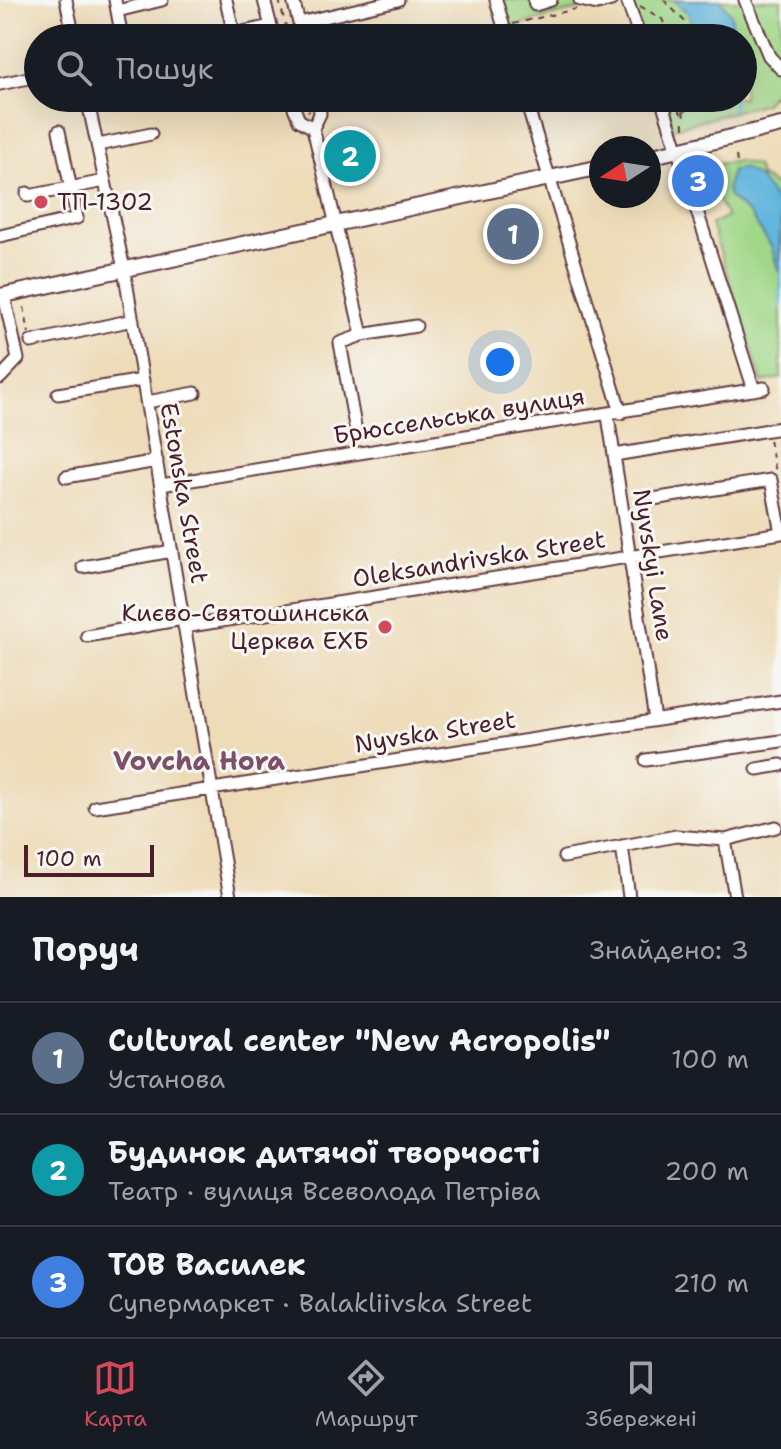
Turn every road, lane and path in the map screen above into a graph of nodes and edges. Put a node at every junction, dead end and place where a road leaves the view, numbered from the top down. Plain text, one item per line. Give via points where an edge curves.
1 (66, 0) edge
2 (162, 0) edge
3 (226, 0) edge
4 (265, 0) edge
5 (293, 0) edge
6 (335, 0) edge
7 (398, 0) edge
8 (496, 0) edge
9 (534, 0) edge
10 (551, 0) edge
11 (580, 0) edge
12 (611, 0) edge
13 (629, 0) edge
14 (664, 0) edge
15 (745, 0) edge
16 (280, 2) edge
17 (358, 4) edge
18 (597, 4) junction
19 (116, 6) edge
20 (338, 14) junction
21 (290, 20) junction
22 (71, 24) edge
23 (232, 24) edge
24 (273, 24) edge
25 (282, 24) edge
26 (290, 24) edge
27 (293, 24) edge
28 (503, 24) edge
29 (513, 24) dead end
30 (636, 24) edge
31 (665, 24) edge
32 (687, 24) edge
33 (755, 24) edge
34 (757, 28) edge
35 (781, 69) edge
36 (24, 79) edge
37 (0, 84) edge
38 (90, 112) edge
39 (296, 112) edge
40 (310, 112) edge
41 (320, 112) edge
42 (529, 112) edge
43 (666, 112) edge
44 (680, 112) edge
45 (682, 112) edge
46 (684, 112) edge
47 (682, 115) junction
48 (781, 125) edge
49 (313, 126) junction
50 (684, 128) dead end
51 (59, 131) dead end
52 (151, 134) dead end
53 (781, 135) edge
54 (747, 136) junction
55 (98, 145) junction
56 (679, 150) junction
57 (661, 154) edge
58 (736, 156) dead end
59 (738, 168) dead end
60 (589, 169) edge
61 (549, 177) junction
62 (105, 181) junction
63 (71, 188) junction
64 (27, 193) dead end
65 (335, 223) junction
66 (0, 236) edge
67 (124, 269) junction
68 (2, 295) edge
69 (24, 307) dead end
70 (133, 320) junction
71 (416, 326) dead end
72 (362, 335) junction
73 (31, 342) joint
74 (0, 378) edge
75 (143, 380) junction
76 (195, 393) dead end
77 (58, 394) dead end
78 (147, 402) junction
79 (621, 413) junction
80 (608, 416) junction
81 (355, 426) dead end
82 (781, 428) edge
83 (767, 431) junction
84 (614, 455) junction
85 (157, 461) junction
86 (66, 477) dead end
87 (771, 480) junction
88 (161, 485) junction
89 (653, 499) dead end
90 (781, 533) edge
91 (172, 551) junction
92 (628, 558) junction
93 (83, 567) dead end
94 (184, 623) junction
95 (87, 636) dead end
96 (781, 701) edge
97 (655, 720) junction
98 (781, 741) edge
99 (646, 760) dead end
100 (781, 765) edge
101 (757, 769) dead end
102 (211, 788) junction
103 (95, 807) dead end
104 (776, 827) dead end
105 (725, 840) junction
106 (622, 846) junction
107 (564, 857) dead end
108 (230, 897) edge
109 (629, 897) edge
110 (735, 897) edge

1 - 22 street
2 - 19 street
3 - 23 street
4 - 16 path
4 - 24 street
5 - 21 street
6 - 20 street
7 - 17 street
8 - 28 street
9 - 10 street via 535,5
11 - 18 street
12 - 18 street
13 - 30 street
13 - 31 path
14 - 32 path
15 - 33 street
16 - 21 path
17 - 20 street
18 - 29 path
20 - 21 street
21 - 25 path
21 - 26 path
21 - 27 street
34 - 35 street
36 - 37 street
38 - 55 street, Estonska Street
39 - 49 street via 299,120
40 - 49 path
41 - 49 street
42 - 61 street
43 - 56 street
44 - 47 path
45 - 47 path
46 - 47 path
47 - 50 path
48 - 54 main road
49 - 65 street
51 - 63 street
52 - 55 street
53 - 54 main road
54 - 56 main road
55 - 62 street, Estonska Street
56 - 57 main road
56 - 79 street, Брюссельська вулиця via 759,389
58 - 59 path
60 - 61 main road
61 - 65 main road
61 - 79 street
62 - 63 street
62 - 67 street, Estonska Street
63 - 64 street
63 - 66 street via 77,218
65 - 67 main road
65 - 72 street
67 - 68 main road
67 - 70 street, Estonska Street
68 - 74 street via 18,359
69 - 73 path
70 - 73 street
70 - 75 street, Estonska Street
71 - 72 street
72 - 81 street via 340,343
75 - 77 street
75 - 78 street, Estonska Street
76 - 78 street
78 - 85 street, Estonska Street
79 - 80 street, Брюссельська вулиця
80 - 84 street, Nyvskyi Lane
80 - 88 street, Брюссельська вулиця
82 - 83 street
83 - 84 street
83 - 87 path via 776,472
84 - 92 street, Nyvskyi Lane
85 - 86 street
85 - 88 street, Estonska Street
87 - 89 street
87 - 90 street
88 - 91 street, Estonska Street
90 - 92 street, Oleksandrivska Street
91 - 93 street
91 - 94 street, Estonska Street
92 - 94 street, Oleksandrivska Street
92 - 97 street, Nyvskyi Lane
94 - 95 street, Oleksandrivska Street
94 - 102 street, Estonska Street
96 - 97 street, Nyvska Street
97 - 102 street, Nyvska Street
98 - 99 street
100 - 101 street
102 - 103 street, Nyvska Street
102 - 108 street, Estonska Street
104 - 105 street
105 - 106 street via 676,836
105 - 110 street
106 - 107 street
106 - 109 street

